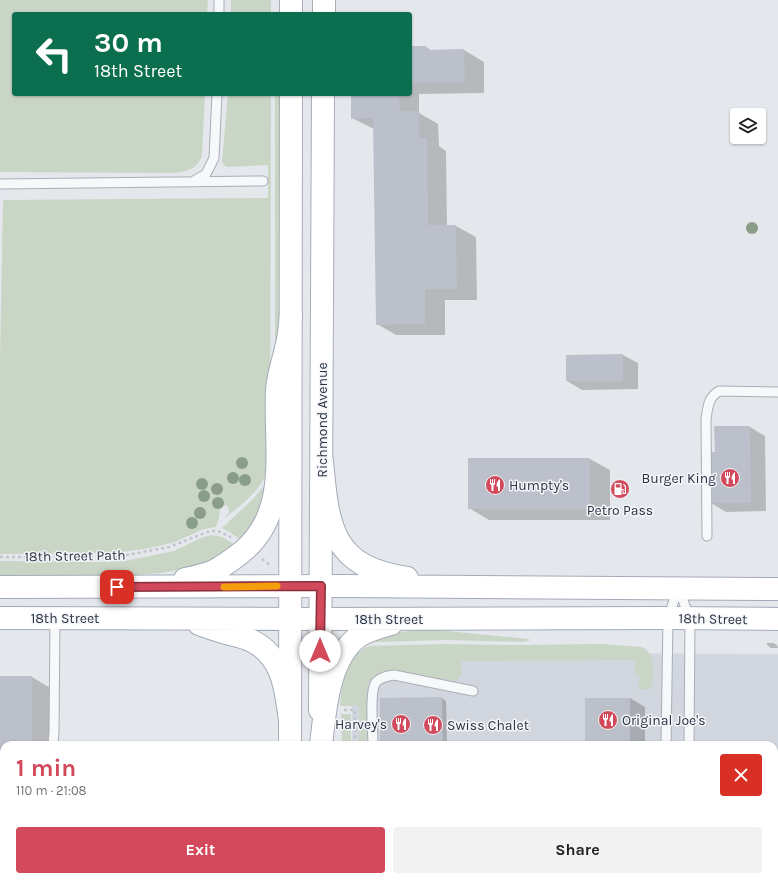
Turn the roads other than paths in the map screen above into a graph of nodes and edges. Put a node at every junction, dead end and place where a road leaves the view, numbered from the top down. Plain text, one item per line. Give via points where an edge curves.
1 (219, 0) edge
2 (291, 0) edge
3 (324, 0) edge
4 (219, 12) edge
5 (291, 12) edge
6 (324, 12) edge
7 (217, 96) edge
8 (291, 96) edge
9 (323, 96) edge
10 (263, 181) dead end
11 (193, 182) junction
12 (0, 184) edge
13 (291, 315) junction
14 (778, 392) edge
15 (322, 460) junction
16 (707, 536) dead end
17 (321, 586) junction
18 (0, 587) edge
19 (146, 587) junction
20 (290, 587) junction
21 (470, 587) junction
22 (678, 587) junction
23 (778, 589) edge
24 (0, 618) edge
25 (55, 618) junction
26 (171, 618) junction
27 (291, 618) junction
28 (668, 618) junction
29 (321, 619) junction
30 (415, 619) junction
31 (690, 619) junction
32 (778, 619) edge
33 (473, 691) dead end
34 (290, 720) junction
35 (53, 741) edge
36 (290, 741) edge
37 (320, 741) edge
38 (321, 741) edge
39 (373, 741) edge
40 (666, 741) edge
41 (689, 741) edge

1 - 4 lane
2 - 5 main road
3 - 6 main road
7 - 11 lane via 214,158 206,174
8 - 13 main road
9 - 15 main road, Richmond Avenue
10 - 11 lane
11 - 12 lane
13 - 19 main road via 278,380 275,495 264,526 246,548 223,566 185,579
13 - 20 main road
14 - 16 lane via 720,391 712,396 706,419
15 - 17 main road, Richmond Avenue
15 - 21 main road via 326,504 332,527 345,551 353,558 383,574
17 - 20 main road
17 - 21 main road
17 - 29 main road, Richmond Avenue
18 - 19 main road
19 - 20 main road
20 - 27 main road
21 - 22 main road
22 - 23 main road
22 - 28 lane
22 - 31 lane
24 - 25 main road, 18th Street
25 - 26 main road, 18th Street
25 - 35 lane
26 - 27 main road, 18th Street
26 - 34 main road via 246,638 263,648 279,668
27 - 29 main road, 18th Street
27 - 34 main road
28 - 30 main road, 18th Street
28 - 31 main road, 18th Street
28 - 40 lane
29 - 30 main road, 18th Street
29 - 37 main road, Richmond Avenue
30 - 38 main road via 370,630 358,637 345,650 336,666 329,690
31 - 32 main road, 18th Street
31 - 41 lane
33 - 39 lane via 394,675 384,676 377,681 372,690
34 - 36 main road

